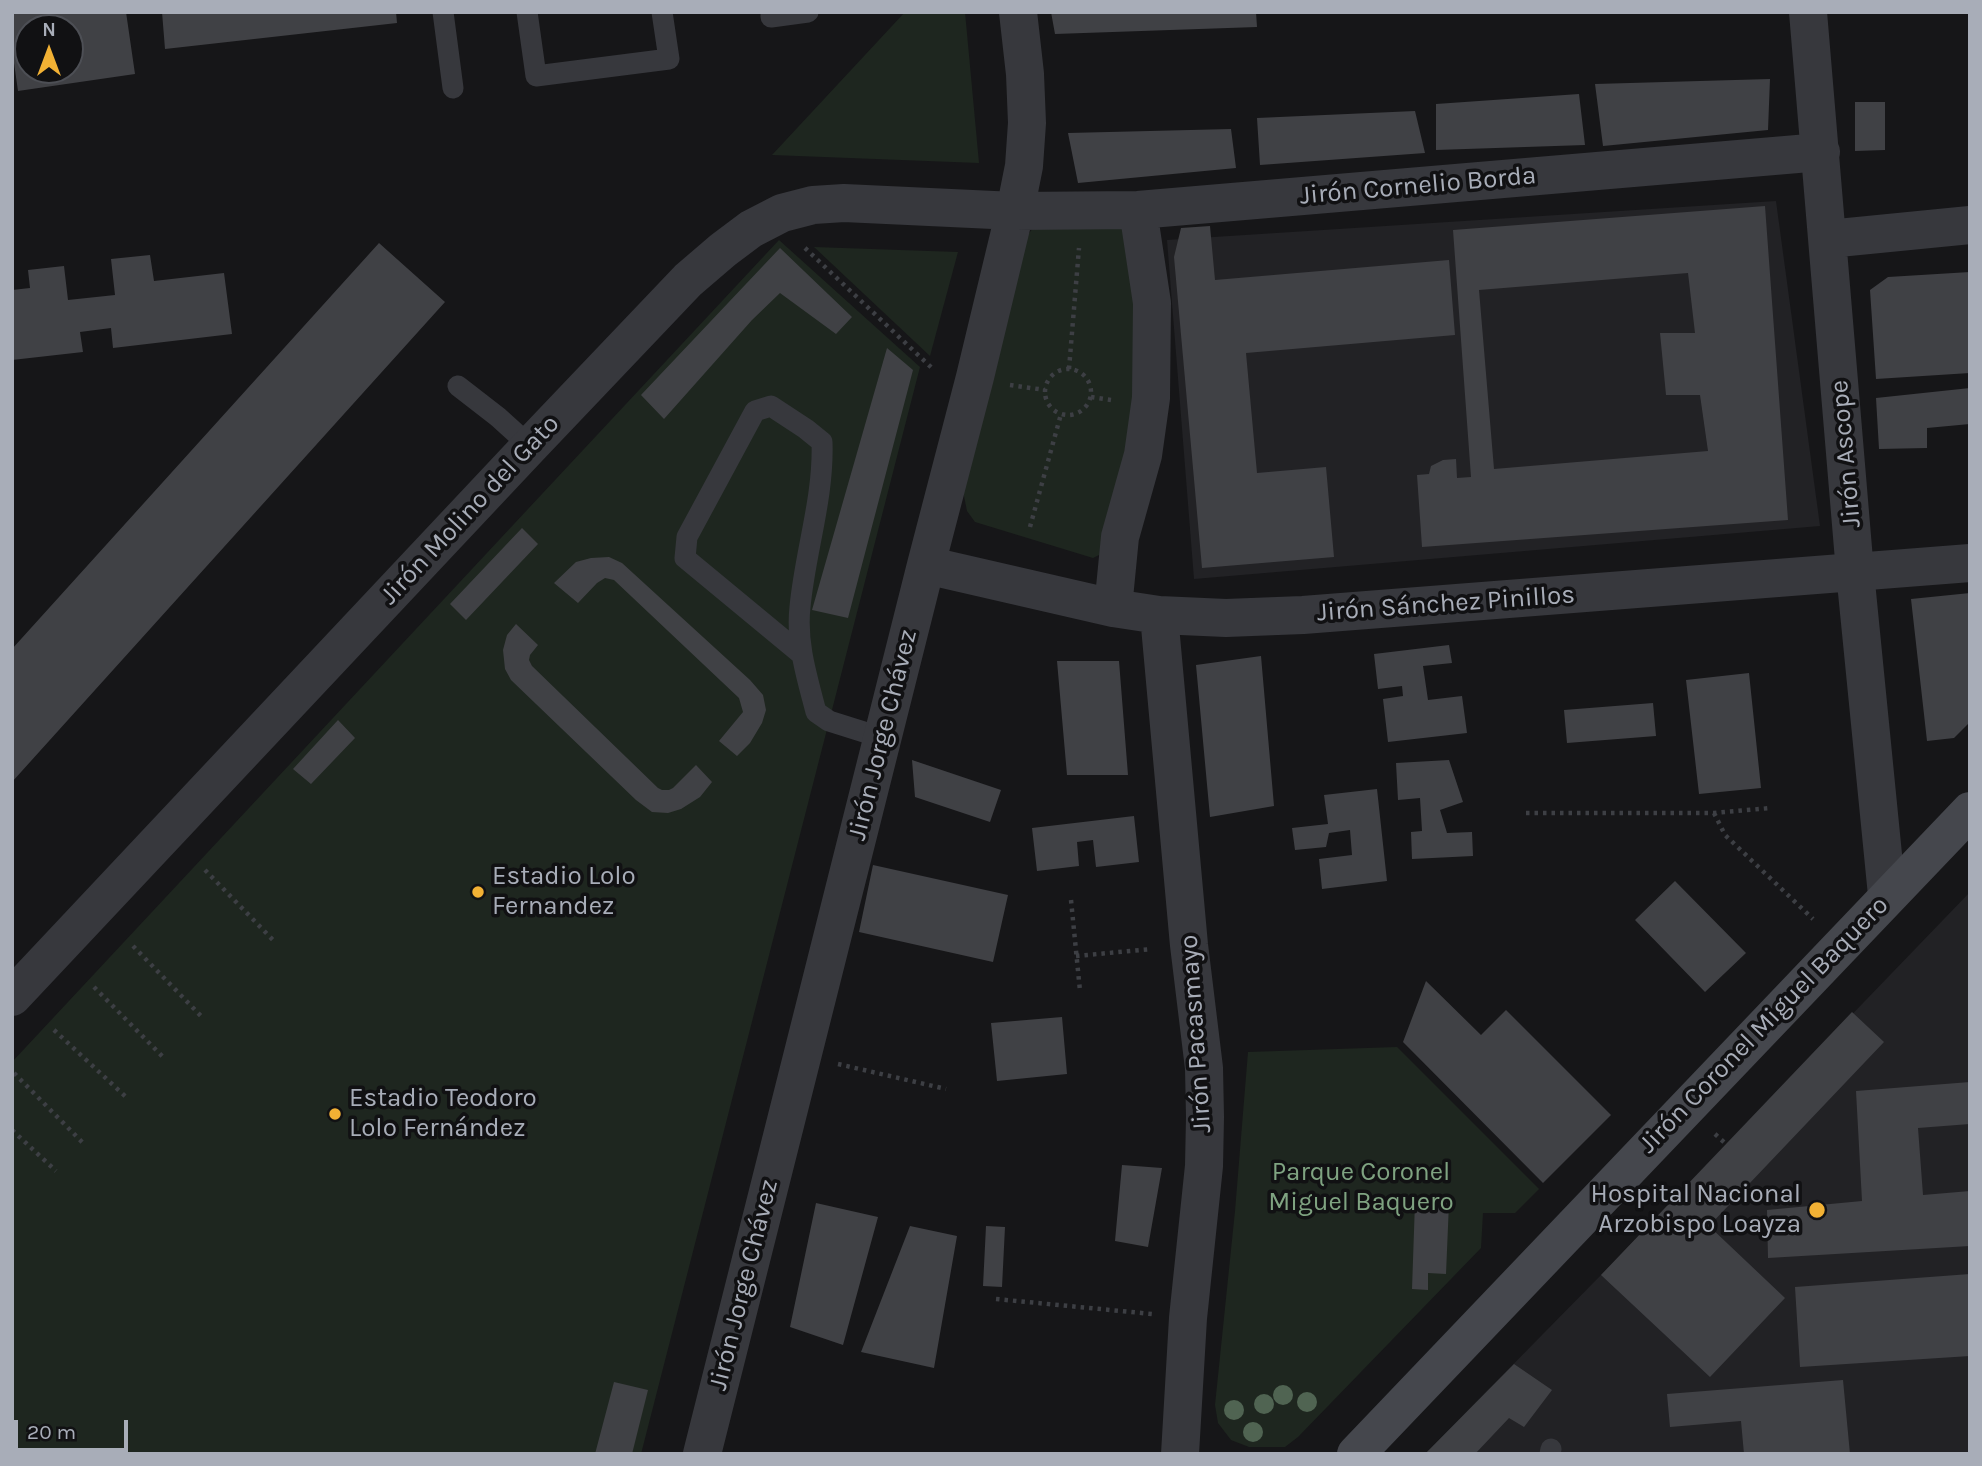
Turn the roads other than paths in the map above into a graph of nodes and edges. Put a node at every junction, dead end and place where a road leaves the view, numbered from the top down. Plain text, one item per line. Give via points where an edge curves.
1 (443, 12) edge
2 (527, 12) edge
3 (662, 12) edge
4 (771, 12) edge
5 (808, 12) edge
6 (1018, 12) edge
7 (1808, 12) edge
8 (453, 88) dead end
9 (1821, 152) junction
10 (1138, 210) junction
11 (1015, 211) junction
12 (1970, 225) edge
13 (1828, 239) junction
14 (458, 386) dead end
15 (530, 446) junction
16 (1970, 563) edge
17 (926, 565) junction
18 (1855, 572) junction
19 (1113, 608) junction
20 (1159, 615) junction
21 (801, 654) junction
22 (883, 738) junction
23 (1970, 811) edge
24 (1887, 895) junction
25 (12, 997) edge
26 (702, 1454) edge
27 (1180, 1454) edge
28 (1356, 1454) edge

1 - 8 lane
2 - 3 lane via 536,76 669,59
4 - 5 lane via 771,17
6 - 11 street, Jirón Jorge Chávez via 1027,123
7 - 9 street, Jirón Ascope
9 - 10 street, Jirón Cornelio Borda
9 - 13 street, Jirón Ascope
10 - 11 street, Jirón Cornelio Borda
10 - 19 street via 1152,303 1151,398 1143,455 1120,537
11 - 15 street, Jirón Molino del Gato via 844,203 782,213 751,229 688,280
11 - 17 street, Jirón Jorge Chávez
12 - 13 street
13 - 18 street, Jirón Ascope
14 - 15 lane
15 - 25 street, Jirón Molino del Gato
16 - 18 street, Jirón Sánchez Pinillos
17 - 19 street, Jirón Sánchez Pinillos
17 - 22 street, Jirón Jorge Chávez
18 - 20 street, Jirón Sánchez Pinillos via 1303,615
18 - 24 street, Jirón Ascope
19 - 20 street, Jirón Sánchez Pinillos
20 - 27 street, Jirón Pacasmayo via 1204,1068 1204,1166
21 - 21 lane via 800,608 823,467 822,442 771,406 755,411 687,537 685,558
21 - 22 lane via 816,712 829,722
22 - 26 street, Jirón Jorge Chávez
23 - 24 main road, Jirón Coronel Miguel Baquero
24 - 28 main road, Jirón Coronel Miguel Baquero

